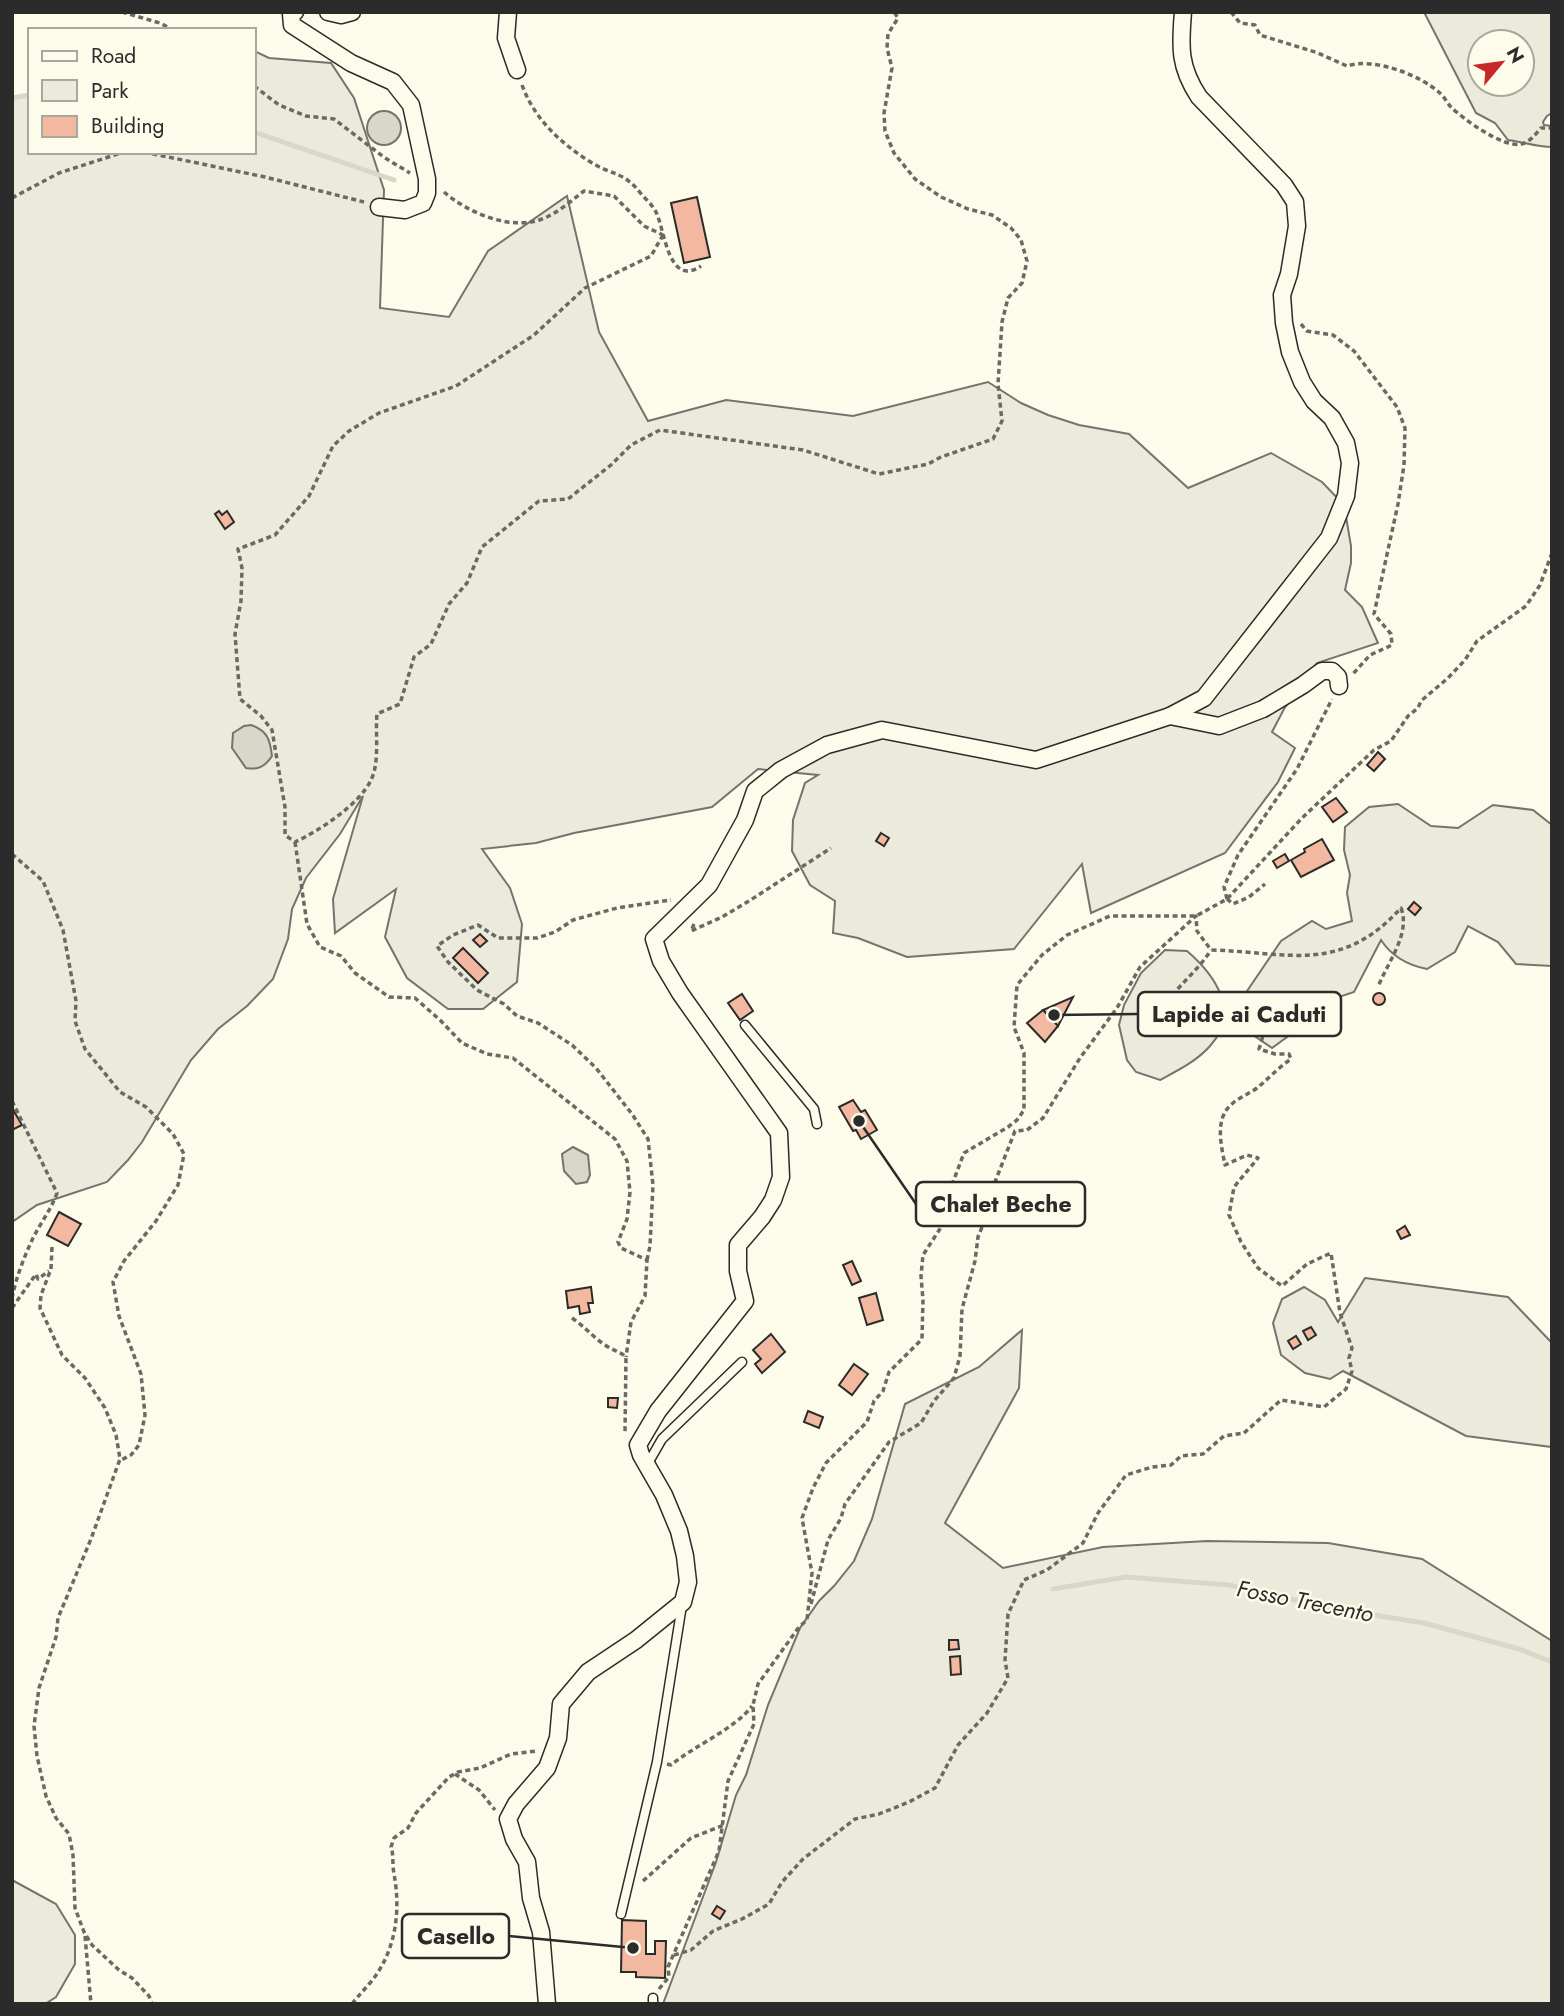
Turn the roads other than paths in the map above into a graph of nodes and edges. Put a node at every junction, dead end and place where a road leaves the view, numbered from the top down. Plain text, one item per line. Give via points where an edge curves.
1 (295, 12) edge
2 (328, 12) edge
3 (352, 12) edge
4 (508, 12) edge
5 (1183, 12) edge
6 (517, 70) road end
7 (379, 206) road end
8 (1339, 686) road end
9 (1170, 716) junction
10 (745, 1025) dead end
11 (817, 1124) dead end
12 (742, 1363) dead end
13 (643, 1458) junction
14 (683, 1602) junction
15 (621, 1914) dead end
16 (547, 2004) edge

1 - 7 street via 292,25 393,82 411,105 427,193 423,203 405,210
2 - 3 street
4 - 6 street via 506,38
5 - 9 street via 1180,42 1188,81 1295,202 1297,226 1282,295 1290,352 1302,382 1346,443 1350,463 1346,496 1329,538 1204,698
8 - 9 street via 1332,671 1322,671 1263,709 1219,726
9 - 13 street via 1036,760 882,730 827,745 755,791 745,820 709,885 687,898 654,939 680,993 779,1133 781,1177 773,1200 738,1245 745,1301 658,1411 638,1445
10 - 11 lane via 814,1108
12 - 13 lane
13 - 14 street via 679,1531 688,1582
14 - 15 lane via 657,1762
14 - 16 street via 588,1672 561,1704 558,1738 547,1768 508,1819 527,1862 541,1932

